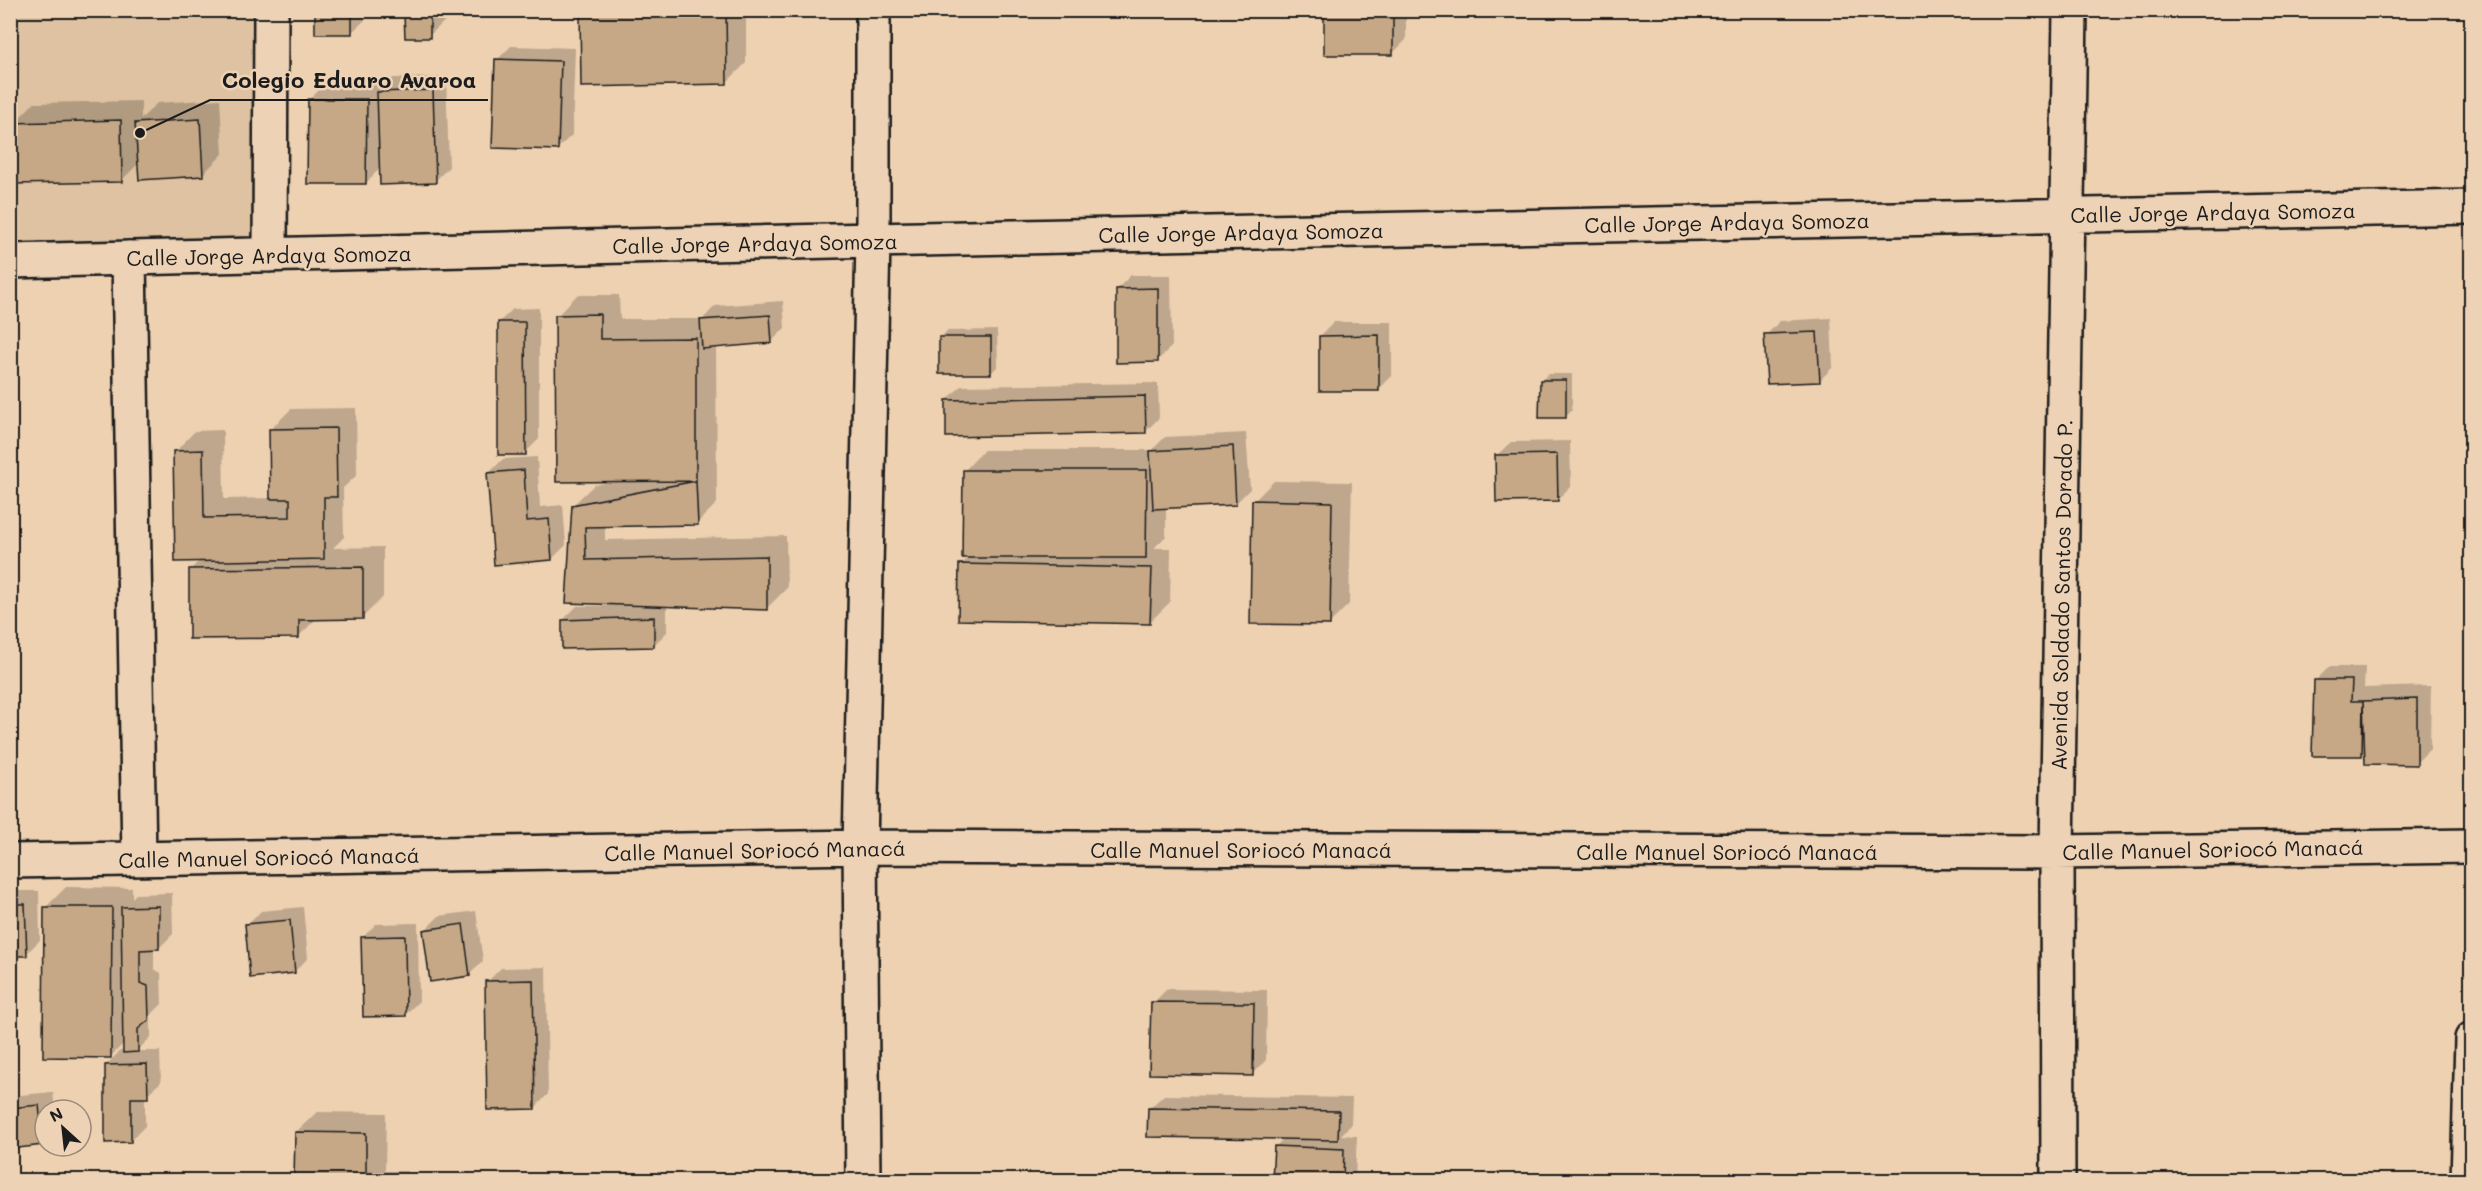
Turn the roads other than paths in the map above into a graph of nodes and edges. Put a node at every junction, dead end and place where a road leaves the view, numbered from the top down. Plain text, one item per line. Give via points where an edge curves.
1 (271, 10) edge
2 (873, 10) edge
3 (2070, 10) edge
4 (2472, 207) edge
5 (2067, 215) junction
6 (873, 240) junction
7 (270, 255) junction
8 (129, 258) junction
9 (10, 261) edge
10 (2472, 846) edge
11 (860, 848) junction
12 (2057, 852) junction
13 (139, 859) junction
14 (10, 861) edge
15 (2472, 1039) edge
16 (863, 1180) edge
17 (2058, 1180) edge
18 (2468, 1180) edge

1 - 7 street
2 - 6 street
3 - 5 street, Avenida Soldado Santos Dorado P.
4 - 5 street, Calle Jorge Ardaya Somoza
5 - 6 street, Calle Jorge Ardaya Somoza
5 - 12 street, Avenida Soldado Santos Dorado P.
6 - 7 street, Calle Jorge Ardaya Somoza
6 - 11 street
7 - 8 street, Calle Jorge Ardaya Somoza
8 - 9 street, Calle Jorge Ardaya Somoza
8 - 13 street
10 - 12 street, Calle Manuel Soriocó Manacá
11 - 12 street, Calle Manuel Soriocó Manacá
11 - 13 street, Calle Manuel Soriocó Manacá
11 - 16 street
12 - 17 street, Avenida Soldado Santos Dorado P.
13 - 14 street, Calle Manuel Soriocó Manacá
15 - 18 street

